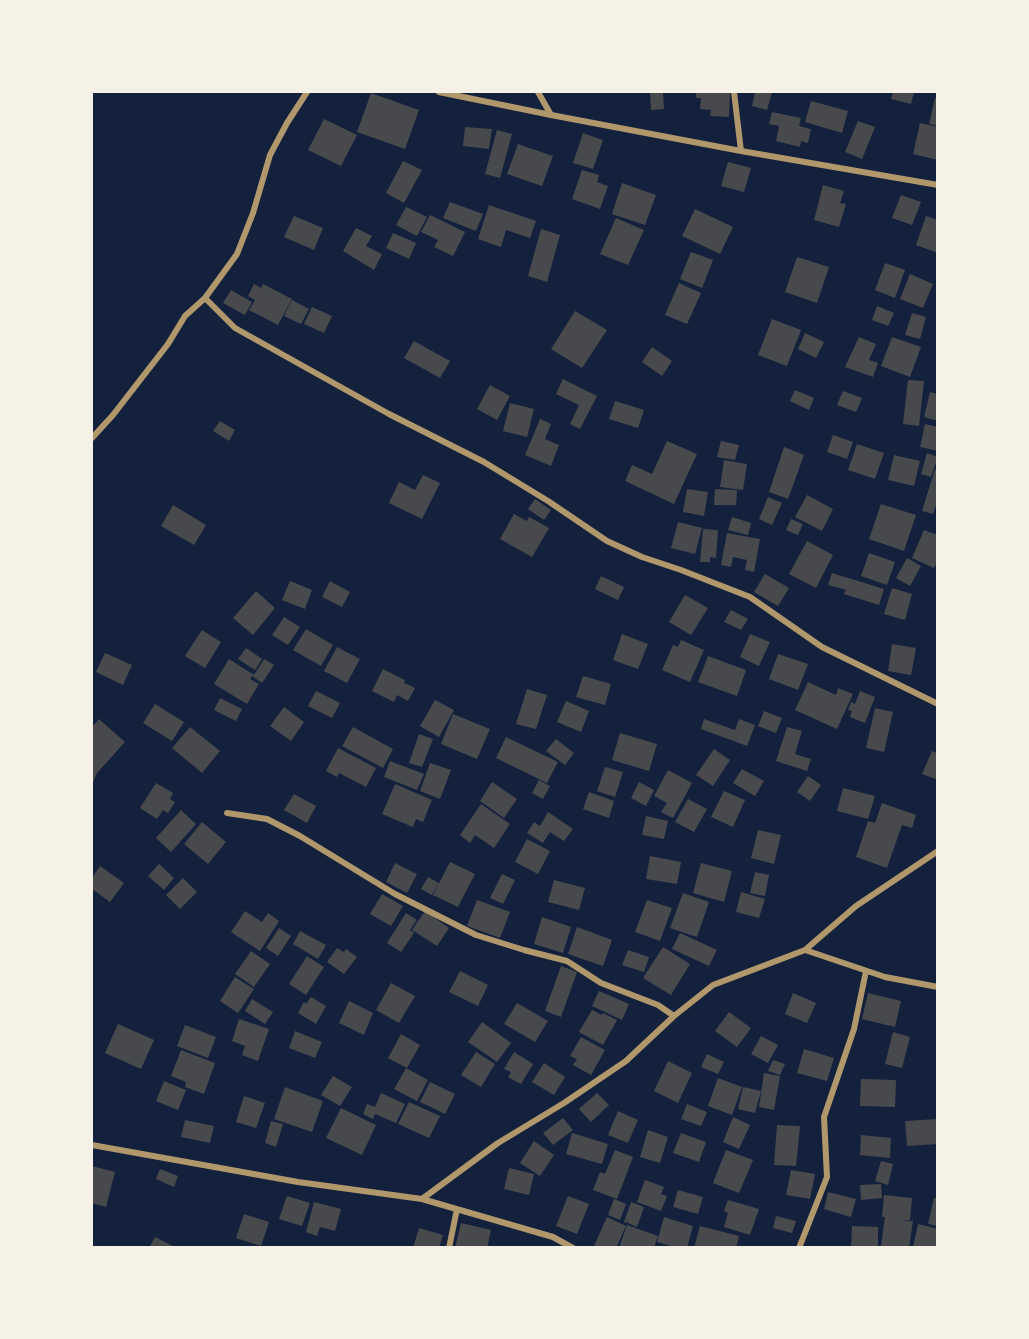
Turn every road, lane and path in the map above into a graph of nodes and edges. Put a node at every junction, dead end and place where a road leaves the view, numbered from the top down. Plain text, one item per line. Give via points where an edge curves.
1 (308, 92) edge
2 (440, 92) edge
3 (538, 92) edge
4 (734, 92) edge
5 (551, 115) junction
6 (741, 151) junction
7 (938, 185) edge
8 (205, 298) junction
9 (92, 438) edge
10 (938, 704) edge
11 (227, 813) dead end
12 (938, 851) edge
13 (805, 950) junction
14 (866, 971) junction
15 (938, 987) edge
16 (674, 1016) junction
17 (92, 1145) edge
18 (422, 1199) junction
19 (457, 1209) junction
20 (449, 1248) edge
21 (573, 1248) edge
22 (799, 1248) edge

1 - 8 street via 270,155 237,254
2 - 5 street
3 - 5 street
4 - 6 street
5 - 6 street
6 - 7 street
8 - 9 street via 185,316 168,344
8 - 10 street via 235,328 484,462 607,541 750,597 822,647
11 - 16 street via 267,819 395,894 476,934 567,961 601,983 658,1005
12 - 13 street via 856,906
13 - 14 street
13 - 16 street via 713,985
14 - 15 street
14 - 22 street via 854,1029 824,1117 827,1177
16 - 18 street via 626,1061 498,1143
17 - 18 street via 298,1182
18 - 19 street
19 - 20 street
19 - 21 street via 553,1237

